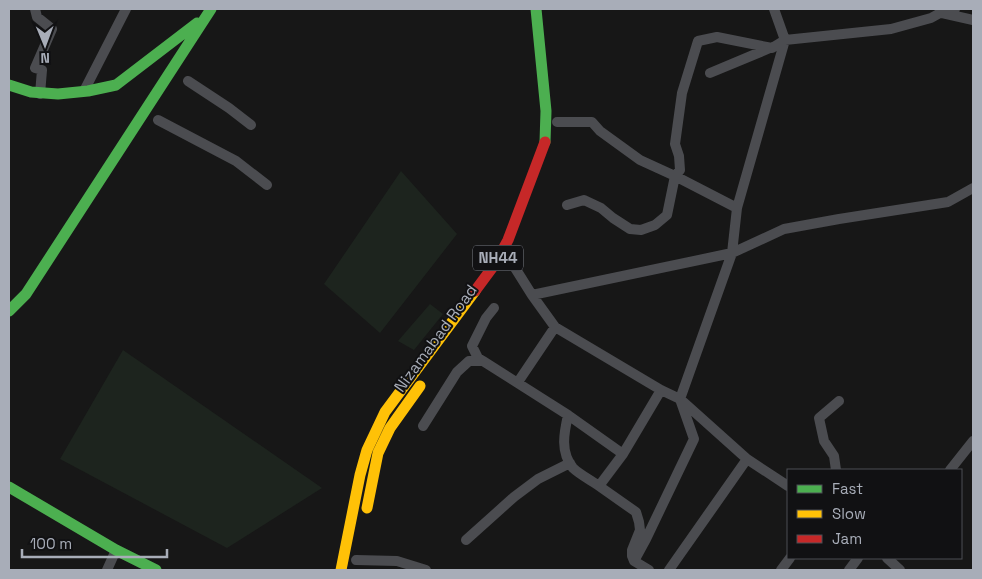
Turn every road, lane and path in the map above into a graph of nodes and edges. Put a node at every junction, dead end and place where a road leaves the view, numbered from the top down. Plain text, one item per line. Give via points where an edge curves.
1 (35, 9) edge
2 (126, 9) edge
3 (536, 9) edge
4 (544, 9) edge
5 (774, 9) edge
6 (955, 9) edge
7 (939, 11) edge
8 (208, 13) edge
9 (973, 20) edge
10 (785, 40) junction
11 (550, 44) dead end
12 (771, 48) junction
13 (710, 73) dead end
14 (188, 81) dead end
15 (9, 86) edge
16 (555, 88) dead end
17 (84, 91) junction
18 (40, 94) junction
19 (158, 120) dead end
20 (557, 122) junction
21 (251, 125) dead end
22 (675, 176) junction
23 (267, 185) dead end
24 (973, 188) edge
25 (567, 205) dead end
26 (737, 208) junction
27 (732, 253) junction
28 (510, 260) junction
29 (532, 295) junction
30 (479, 304) dead end
31 (494, 308) dead end
32 (9, 310) edge
33 (555, 327) junction
34 (483, 361) junction
35 (429, 374) dead end
36 (518, 382) junction
37 (661, 390) junction
38 (680, 399) junction
39 (839, 401) dead end
40 (568, 415) junction
41 (423, 426) dead end
42 (973, 441) edge
43 (623, 454) junction
44 (747, 459) junction
45 (570, 463) junction
46 (836, 469) edge
47 (951, 469) edge
48 (787, 485) edge
49 (599, 486) junction
50 (9, 487) edge
51 (365, 515) dead end
52 (466, 540) dead end
53 (116, 550) junction
54 (789, 559) edge
55 (857, 559) edge
56 (356, 560) edge
57 (634, 561) junction
58 (107, 570) edge
59 (156, 570) edge
60 (341, 570) edge
61 (426, 570) edge
62 (649, 570) edge
63 (669, 570) edge
64 (781, 570) edge
65 (849, 570) edge

1 - 18 street via 37,17 52,29 35,68 42,70
2 - 17 street
3 - 60 main road, NH44 via 546,140 508,240 495,264 385,412 367,450 360,475
4 - 11 main road
5 - 10 street
6 - 7 street
7 - 9 street
7 - 10 street via 931,18 891,30
8 - 17 main road via 116,85
8 - 32 main road via 26,294
10 - 12 street
10 - 26 street
12 - 13 street
12 - 22 street via 717,37 698,41 682,93 675,144 680,170
14 - 21 street
15 - 18 main road
16 - 20 main road, Nizamabad Road / NH44
17 - 18 main road
19 - 23 street via 236,161
20 - 22 street via 592,122 640,160
20 - 28 main road, Nizamabad Road / NH44 via 548,159
22 - 25 street via 667,214 641,230 630,229 584,200
22 - 26 street
24 - 27 street via 948,202 784,229
26 - 27 street
27 - 29 street
27 - 38 street
28 - 29 street
28 - 30 main road, Nizamabad Road / NH44
29 - 33 street
31 - 34 street via 472,346
33 - 36 street
33 - 37 street
34 - 36 street
34 - 41 street via 468,361
35 - 51 main road, Nizamabad Road via 390,428 378,453
36 - 40 street
37 - 38 street
37 - 43 street
38 - 44 street
38 - 57 street via 694,439
39 - 46 street via 819,418
40 - 43 street
40 - 45 street via 563,444
42 - 47 street
43 - 49 street
44 - 48 street
44 - 63 street
45 - 49 street
45 - 52 street via 514,496
49 - 57 street via 636,512 640,530 632,550
50 - 53 main road
53 - 58 street
53 - 59 main road
54 - 64 street
55 - 65 street
56 - 61 street via 397,561
57 - 62 street

